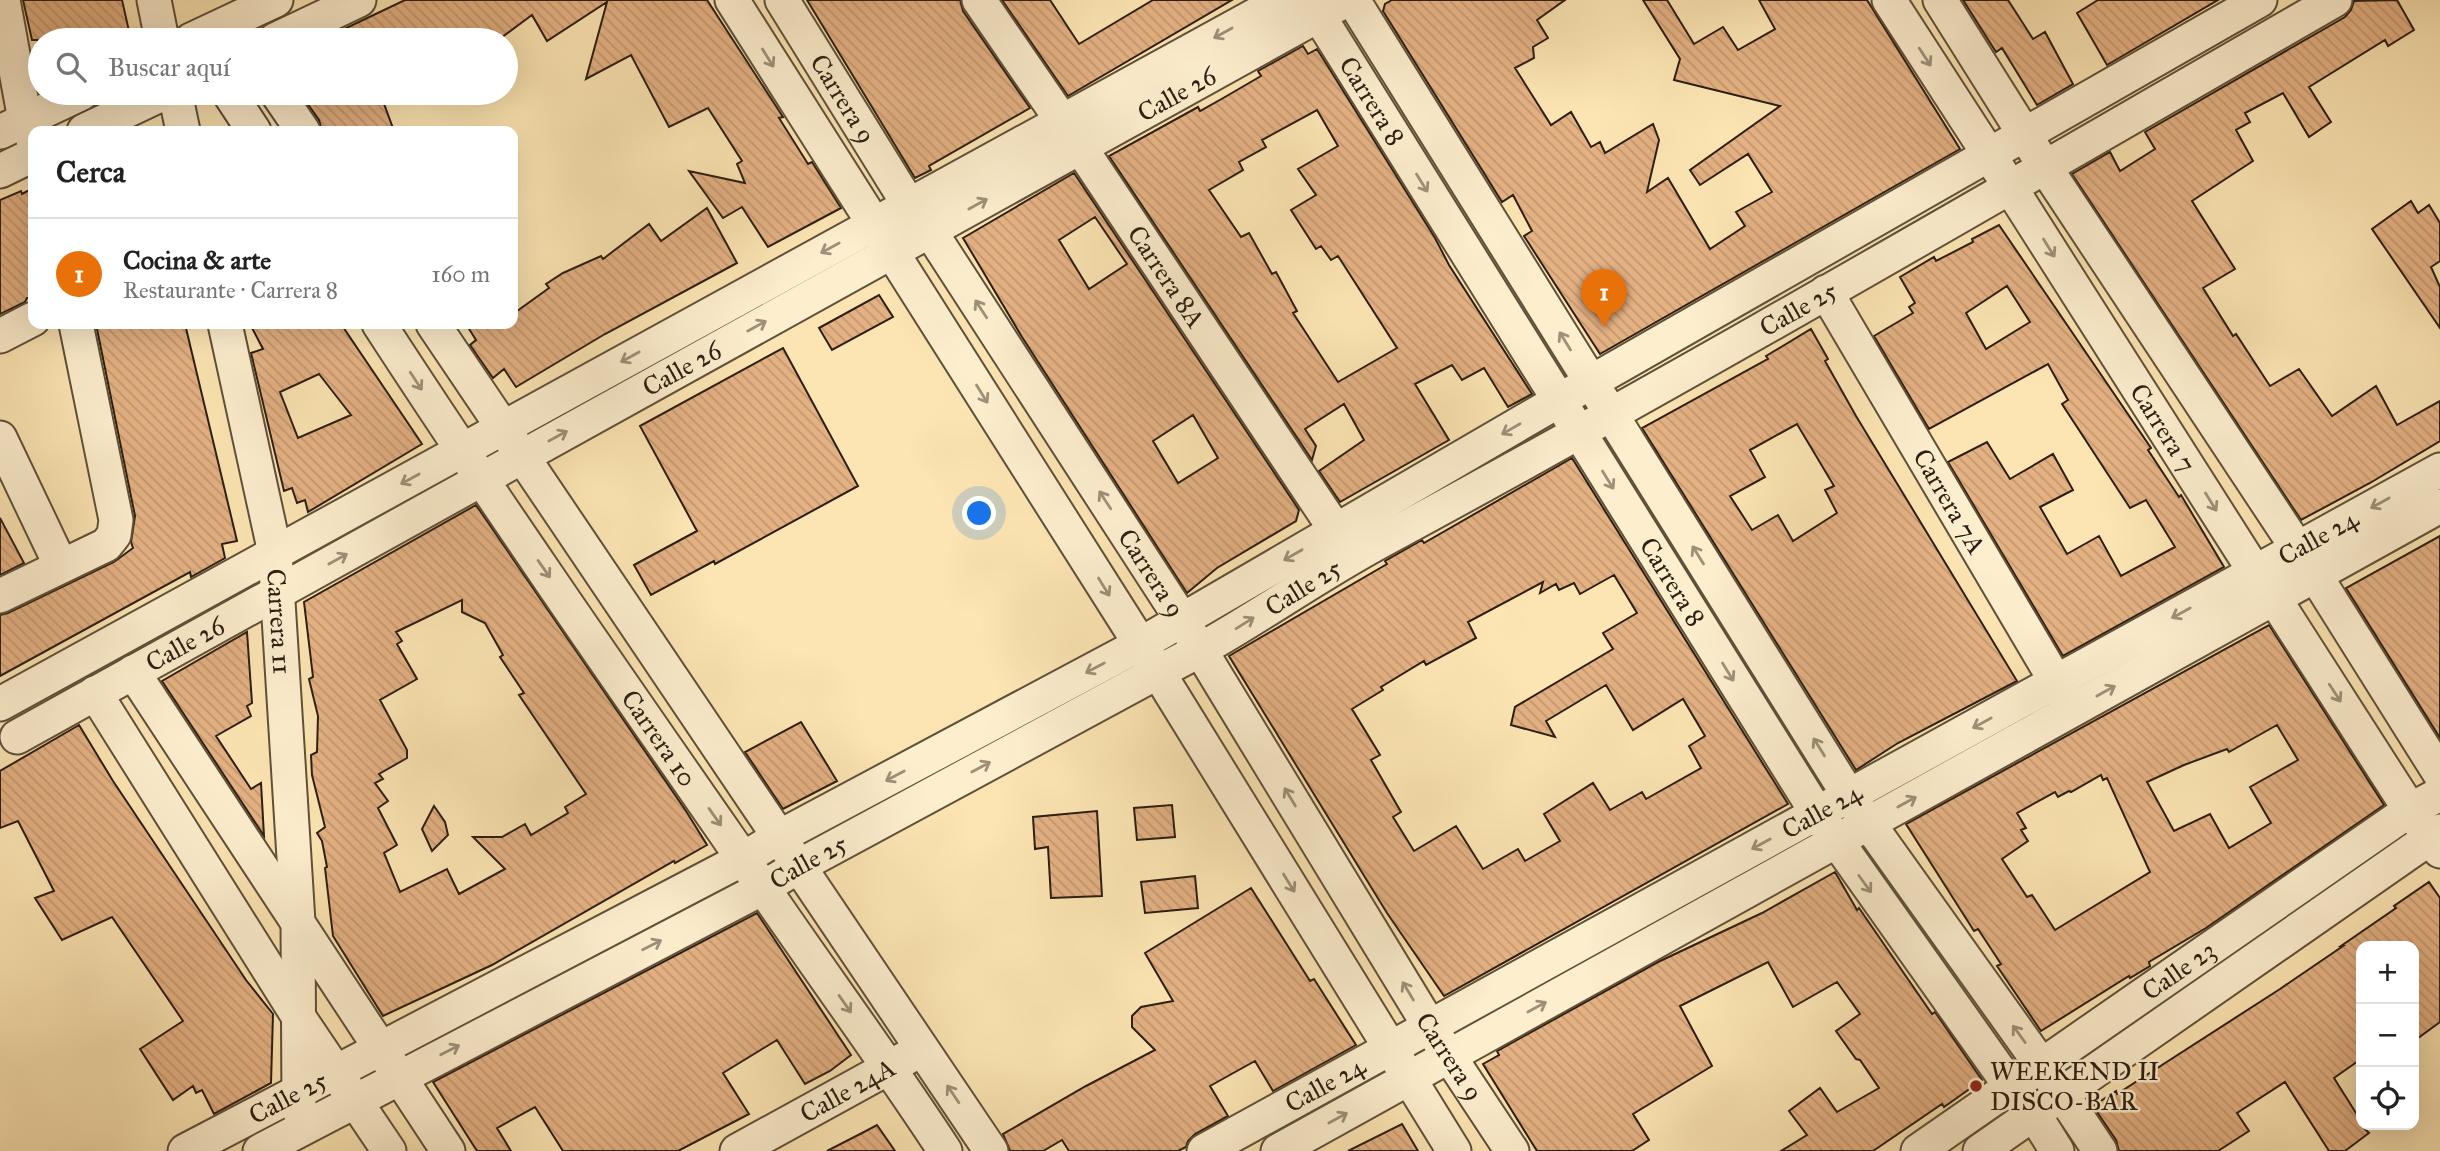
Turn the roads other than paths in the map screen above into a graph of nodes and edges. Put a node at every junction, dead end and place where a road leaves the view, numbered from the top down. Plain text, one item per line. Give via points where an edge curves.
1 (3, 0) edge
2 (154, 0) edge
3 (276, 0) edge
4 (359, 0) edge
5 (732, 0) edge
6 (782, 0) edge
7 (979, 0) edge
8 (1283, 0) edge
9 (1346, 0) edge
10 (1353, 0) edge
11 (1888, 0) edge
12 (1940, 0) edge
13 (2260, 0) edge
14 (2335, 0) edge
15 (1313, 8) edge
16 (160, 28) edge
17 (239, 28) edge
18 (300, 28) edge
19 (62, 105) edge
20 (139, 105) edge
21 (178, 105) edge
22 (237, 105) edge
23 (285, 105) edge
24 (95, 126) edge
25 (182, 126) edge
26 (251, 126) edge
27 (300, 126) edge
28 (19, 130) edge
29 (1071, 134) junction
30 (2026, 134) junction
31 (1988, 155) junction
32 (28, 158) edge
33 (2045, 167) junction
34 (0, 171) edge
35 (2010, 187) junction
36 (909, 205) junction
37 (874, 224) junction
38 (930, 231) junction
39 (892, 252) junction
40 (1826, 292) junction
41 (28, 322) edge
42 (76, 329) edge
43 (226, 329) edge
44 (382, 329) edge
45 (436, 329) edge
46 (0, 336) edge
47 (1591, 382) junction
48 (1560, 400) junction
49 (1610, 415) junction
50 (502, 427) junction
51 (1579, 434) junction
52 (0, 438) edge
53 (461, 451) junction
54 (522, 456) junction
55 (2440, 471) edge
56 (482, 479) junction
57 (2440, 506) edge
58 (1344, 543) junction
59 (275, 553) junction
60 (2306, 562) junction
61 (61, 566) junction
62 (2265, 585) junction
63 (278, 592) junction
64 (0, 596) edge
65 (1182, 620) junction
66 (1201, 651) junction
67 (1149, 658) junction
68 (663, 664) junction
69 (133, 672) junction
70 (2056, 682) junction
71 (628, 691) junction
72 (95, 693) junction
73 (0, 704) edge
74 (2073, 710) junction
75 (17, 737) dead end
76 (2440, 774) edge
77 (2440, 794) edge
78 (1849, 796) junction
79 (2410, 810) junction
80 (1816, 813) junction
81 (1868, 823) junction
82 (779, 837) junction
83 (2437, 840) edge
84 (1835, 842) junction
85 (743, 859) junction
86 (799, 866) junction
87 (763, 888) junction
88 (298, 922) junction
89 (298, 1016) junction
90 (1430, 1027) junction
91 (381, 1047) junction
92 (922, 1048) junction
93 (1391, 1048) junction
94 (1450, 1055) junction
95 (2041, 1064) junction
96 (890, 1067) junction
97 (336, 1070) junction
98 (400, 1076) junction
99 (1409, 1078) junction
100 (2011, 1087) junction
101 (299, 1090) junction
102 (2062, 1094) junction
103 (356, 1099) junction
104 (2034, 1114) junction
105 (299, 1140) edge
106 (185, 1151) edge
107 (260, 1151) edge
108 (389, 1151) edge
109 (448, 1151) edge
110 (737, 1151) edge
111 (945, 1151) edge
112 (991, 1151) edge
113 (1204, 1151) edge
114 (1278, 1151) edge
115 (1454, 1151) edge
116 (1512, 1151) edge
117 (1918, 1151) edge
118 (1980, 1151) edge
119 (2057, 1151) edge
120 (2100, 1151) edge

1 - 28 street
2 - 16 street
3 - 17 street
4 - 18 street
5 -> 37 street, Carrera 9
6 - 36 street, Carrera 9
7 - 29 street, Carrera 8A
8 -> 29 street, Calle 26
9 - 15 street, Calle 26
47 -> 10 street, Carrera 8
11 -> 31 street, Carrera 7
12 - 30 street, Carrera 7
13 - 30 street, Calle 25
14 - 33 street, Calle 25
15 - 29 street, Calle 26
15 -> 48 street, Carrera 8
19 - 28 street
20 - 24 street
21 - 25 street
22 - 26 street
23 - 27 street
29 - 36 street, Calle 26
38 -> 29 street, Calle 26
29 - 58 street, Carrera 8A
30 - 31 street, Calle 25
30 - 33 street, Carrera 7
31 - 35 street, Carrera 7
31 - 47 street, Calle 25
32 - 34 street
33 - 35 street, Calle 25
33 - 60 street, Carrera 7
35 - 40 street, Calle 25
35 -> 62 street, Carrera 7
36 - 37 street, Calle 26
36 - 38 street, Carrera 9
37 - 39 street, Carrera 9
37 -> 50 street, Calle 26
38 - 39 street, Calle 26
65 -> 38 street, Carrera 9
54 -> 39 street, Calle 26
39 -> 67 street, Carrera 9
40 - 49 street, Calle 25
40 - 70 street, Carrera 7A
41 - 46 street
42 - 61 street via 116,520 114,535 106,545
43 - 59 street, Carrera 11
44 -> 53 street, Carrera 10
45 - 50 street, Carrera 10
47 - 48 street, Calle 25
47 - 49 street, Carrera 8
48 - 51 street, Carrera 8
48 -> 58 street, Calle 25
49 - 51 street, Calle 25
78 -> 49 street, Carrera 8
50 - 53 street, Calle 26
50 - 54 street, Carrera 10
51 - 58 street, Calle 25
51 -> 80 street, Carrera 8
52 - 61 street
53 - 56 street, Carrera 10
53 -> 59 street, Calle 26
54 - 56 street, Calle 26
54 - 68 street, Carrera 10
55 -> 60 street, Calle 24
63 -> 56 street, Calle 26
56 -> 71 street, Carrera 10
57 - 60 street, Calle 24
58 -> 65 street, Calle 25
66 -> 58 street, Calle 25
59 - 63 street, Carrera 11
59 - 73 street, Calle 26
60 - 62 street, Calle 24
60 - 76 street, Carrera 7
61 - 64 street
62 -> 70 street, Calle 24
74 -> 62 street, Calle 24
62 -> 79 street, Carrera 7
63 - 69 street, Calle 26
63 - 88 street, Carrera 11
65 - 66 street, Carrera 9
65 - 67 street, Calle 25
66 - 67 street, Calle 25
90 -> 66 street, Carrera 9
67 -> 82 street, Calle 25
86 -> 67 street, Calle 25
67 -> 93 street, Carrera 9
68 - 71 street
68 - 82 street, Carrera 10
69 - 72 street, Calle 26
69 - 88 street
70 - 74 street, Carrera 7A
70 -> 78 street, Calle 24
71 -> 85 street, Carrera 10
72 - 75 street, Calle 26
72 - 89 street
81 -> 74 street, Calle 24
77 - 79 street, Calle 23
78 - 80 street, Calle 24
78 - 81 street, Carrera 8
79 - 83 street, Carrera 7
79 - 95 street, Calle 23
80 - 84 street, Carrera 8
80 -> 90 street, Calle 24
81 - 84 street, Calle 24
95 -> 81 street, Carrera 8
82 - 85 street, Calle 25
82 - 86 street, Carrera 10
83 - 102 street, Calle 23
94 -> 84 street, Calle 24
84 -> 100 street, Carrera 8
85 - 87 street, Carrera 10
85 - 91 street, Calle 25
86 - 87 street, Calle 25
86 - 92 street, Carrera 10
87 -> 96 street, Carrera 10
98 -> 87 street, Calle 25
88 - 89 street
88 - 91 street
89 - 97 street
89 - 101 street
90 - 93 street, Calle 24
90 - 94 street, Carrera 9
91 - 97 street, Calle 25
91 - 98 street
92 - 96 street, Calle 24A
112 -> 92 street, Carrera 10
93 - 99 street, Carrera 9
93 - 113 street, Calle 24
94 - 99 street, Calle 24
94 - 116 street, Carrera 9
95 - 100 street, Calle 23
95 - 102 street, Carrera 8
96 - 110 street, Calle 24A
96 - 111 street, Carrera 10
97 - 101 street, Calle 25
97 - 103 street
98 - 103 street, Calle 25
98 - 109 street
114 -> 99 street, Calle 24
99 - 115 street, Carrera 9
100 - 104 street, Carrera 8
100 - 117 street, Calle 23
101 - 105 street
101 - 106 street, Calle 25
102 - 104 street, Calle 23
102 - 120 street, Carrera 8
103 - 105 street, Calle 25
103 - 108 street
104 - 118 street, Calle 23
104 - 119 street, Carrera 8
105 - 107 street, Calle 25

